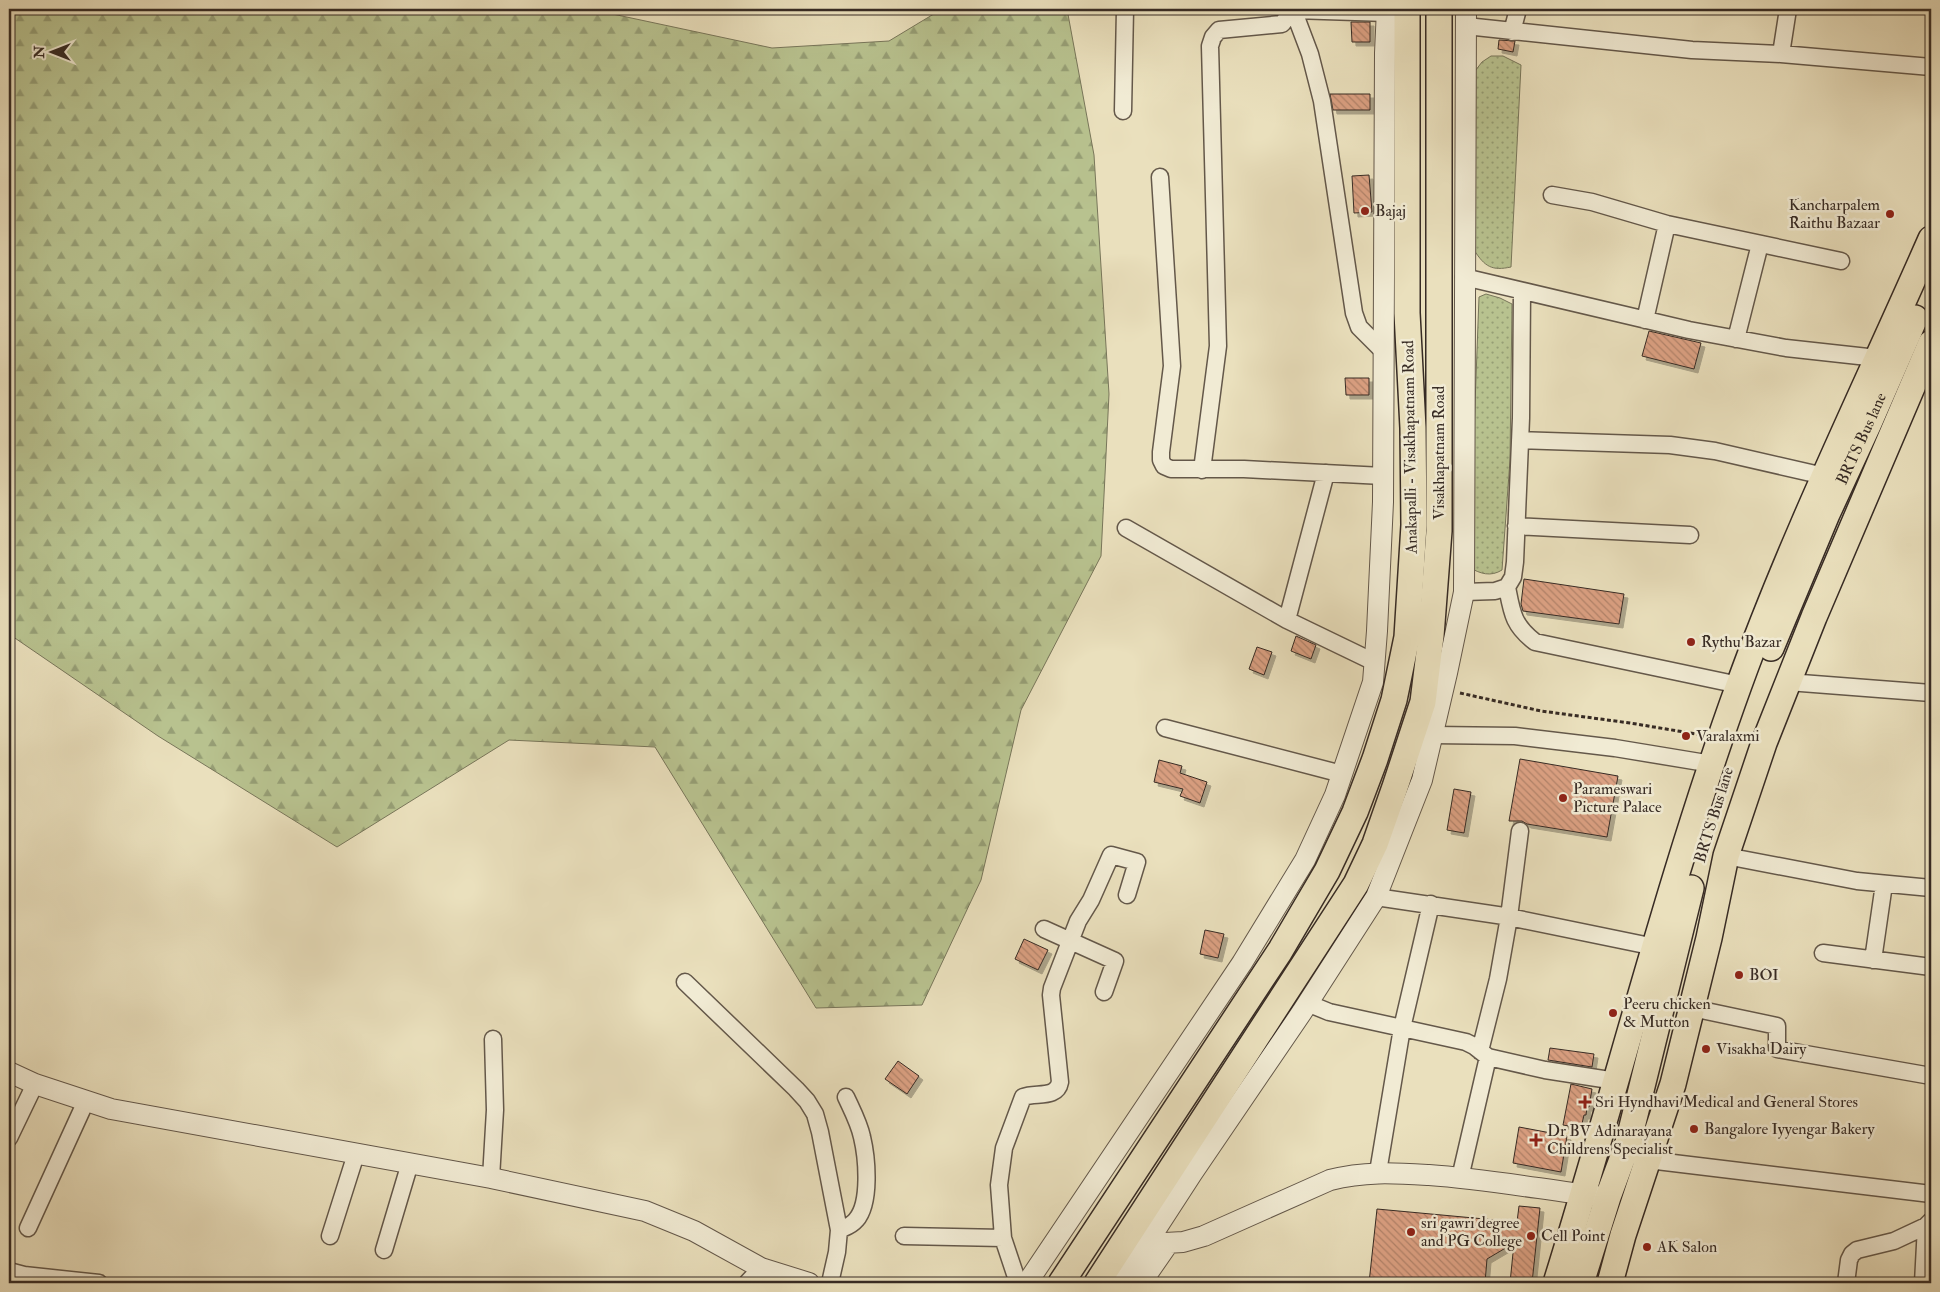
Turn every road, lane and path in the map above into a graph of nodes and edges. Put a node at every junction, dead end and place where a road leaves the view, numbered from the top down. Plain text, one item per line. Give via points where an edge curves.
1 (1125, 9) edge
2 (1293, 9) edge
3 (1439, 9) edge
4 (1518, 9) edge
5 (1788, 9) edge
6 (1394, 10) edge
7 (1466, 18) edge
8 (1512, 32) junction
9 (1780, 54) junction
10 (1931, 67) edge
11 (1123, 111) dead end
12 (1160, 177) dead end
13 (1552, 195) dead end
14 (1667, 224) junction
15 (1931, 239) edge
16 (1760, 244) junction
17 (1841, 261) dead end
18 (1464, 277) junction
19 (1931, 282) edge
20 (1522, 292) junction
21 (1645, 320) junction
22 (1736, 339) junction
23 (1930, 350) edge
24 (1383, 351) junction
25 (1877, 358) junction
26 (1520, 440) junction
27 (1202, 470) junction
28 (1326, 473) junction
29 (1383, 476) junction
30 (1824, 476) junction
31 (1516, 526) junction
32 (1126, 528) dead end
33 (1690, 535) dead end
34 (1507, 587) junction
35 (1464, 592) junction
36 (1287, 620) junction
37 (1374, 662) junction
38 (1788, 682) junction
39 (1739, 685) junction
40 (1455, 692) dead end
41 (1931, 693) edge
42 (1165, 728) dead end
43 (1433, 735) junction
44 (1720, 740) junction
45 (1712, 764) junction
46 (1342, 774) junction
47 (1520, 831) dead end
48 (1726, 856) junction
49 (1305, 860) junction
50 (1328, 871) junction
51 (1884, 884) junction
52 (1931, 888) edge
53 (1366, 890) junction
54 (1127, 895) dead end
55 (1431, 904) junction
56 (1509, 916) junction
57 (1044, 929) dead end
58 (1070, 941) junction
59 (1655, 947) junction
60 (1823, 953) dead end
61 (1873, 960) junction
62 (1931, 967) edge
63 (685, 982) dead end
64 (1104, 992) dead end
65 (1307, 1003) junction
66 (1692, 1008) junction
67 (1402, 1028) junction
68 (493, 1039) dead end
69 (1484, 1054) junction
70 (9, 1072) edge
71 (1931, 1076) edge
72 (1616, 1080) junction
73 (35, 1084) junction
74 (846, 1097) dead end
75 (86, 1101) junction
76 (9, 1138) edge
77 (356, 1154) junction
78 (1623, 1156) junction
79 (1650, 1160) junction
80 (410, 1164) junction
81 (1378, 1172) junction
82 (491, 1178) junction
83 (1460, 1178) junction
84 (1583, 1194) junction
85 (1931, 1194) edge
86 (1608, 1197) junction
87 (1635, 1201) junction
88 (1929, 1224) edge
89 (28, 1228) dead end
90 (839, 1230) junction
91 (330, 1236) dead end
92 (904, 1236) dead end
93 (1002, 1238) junction
94 (1158, 1244) junction
95 (384, 1250) dead end
96 (761, 1268) junction
97 (19, 1277) edge
98 (99, 1283) edge
99 (747, 1283) edge
100 (809, 1283) edge
101 (830, 1283) edge
102 (1018, 1283) edge
103 (1027, 1283) edge
104 (1061, 1283) edge
105 (1097, 1283) edge
106 (1121, 1283) edge
107 (1141, 1283) edge
108 (1556, 1283) edge
109 (1581, 1283) edge
110 (1610, 1283) edge
111 (1846, 1283) edge
112 (1923, 1283) edge

1 - 11 street
2 - 6 street
2 - 24 street via 1310,54 1322,101 1354,313 1359,328
2 - 27 street via 1282,24 1219,30 1210,46 1218,346
3 - 53 main road, Visakhapatnam Road via 1439,531 1431,636 1423,702 1378,834
4 - 8 street
5 - 9 street
6 - 24 street via 1385,63
6 - 50 main road, Anakapalli - Visakhapatnam Road via 1413,428 1414,525 1407,636 1394,700 1375,759
7 - 8 street
7 - 18 street
8 - 9 street via 1692,50
9 - 10 street
12 - 27 street via 1172,366 1161,460 1171,470
13 - 14 street via 1592,202
14 - 16 street
14 - 21 street
15 - 25 main road
16 - 17 street
16 - 22 street
18 - 20 street
18 - 35 street
19 - 78 main road, BRTS Bus lane via 1783,618 1744,720 1683,916
20 - 21 street
20 - 26 street
21 - 22 street
22 - 25 street
23 - 38 main road
24 - 29 street
25 - 30 main road
26 - 30 street via 1715,450
26 - 31 street
27 - 28 street
28 - 29 street
28 - 36 street
29 - 37 street
30 - 39 main road via 1768,606
31 - 33 street
31 - 34 street via 1513,577
32 - 36 street
34 - 35 street via 1495,591
34 - 39 street via 1512,614 1523,632 1535,642
35 - 43 street
36 - 37 street
37 - 46 street via 1372,682
38 - 41 street
38 - 48 main road
39 - 44 main road
40 - 44 path via 1540,711
42 - 46 street
43 - 45 street via 1515,736
43 - 53 street via 1422,780
44 - 45 main road
45 - 59 main road
46 - 49 street
47 - 56 street
48 - 51 street
48 - 66 main road
49 - 50 street
49 - 103 street via 1242,963
50 - 104 main road, Anakapalli - Visakhapatnam Road via 1280,951
51 - 52 street
51 - 61 street
53 - 55 street
53 - 65 street
53 - 105 main road, Visakhapatnam Road
54 - 58 street via 1136,862 1111,855
55 - 56 street
55 - 67 street
56 - 59 street
56 - 69 street
57 - 58 street
58 - 64 street via 1115,960
58 - 93 street via 1051,995 1059,1087 1050,1093 1029,1095 1020,1104 1002,1157 999,1185
59 - 72 main road
60 - 61 street
61 - 62 street
63 - 90 street via 807,1101 820,1132
65 - 67 street via 1329,1012
65 - 94 street via 1193,1172
66 - 71 street via 1777,1026 1777,1049
66 - 79 main road via 1674,1084
67 - 69 street via 1466,1042
67 - 81 street
68 - 82 street via 495,1110
69 - 72 street via 1545,1070
69 - 83 street
70 - 73 street
72 - 84 main road
73 - 75 street
73 - 76 street
74 - 90 street via 862,1135 867,1163 863,1207 858,1219
75 - 77 street via 111,1109
75 - 89 street
77 - 80 street
77 - 91 street
78 - 79 street
78 - 86 main road, BRTS Bus lane
79 - 85 street
79 - 87 main road
80 - 82 street
80 - 95 street
81 - 83 street
81 - 94 street via 1330,1180 1204,1236
82 - 96 street via 645,1211 694,1231
83 - 84 street
84 - 86 street
84 - 108 main road
86 - 87 street
86 - 109 main road, BRTS Bus lane
87 - 110 main road
88 - 111 street via 1894,1241 1857,1250 1849,1260
88 - 112 street
90 - 101 street
92 - 93 street
93 - 102 street
94 - 106 street
94 - 107 street
96 - 99 street
96 - 100 street
97 - 98 street

